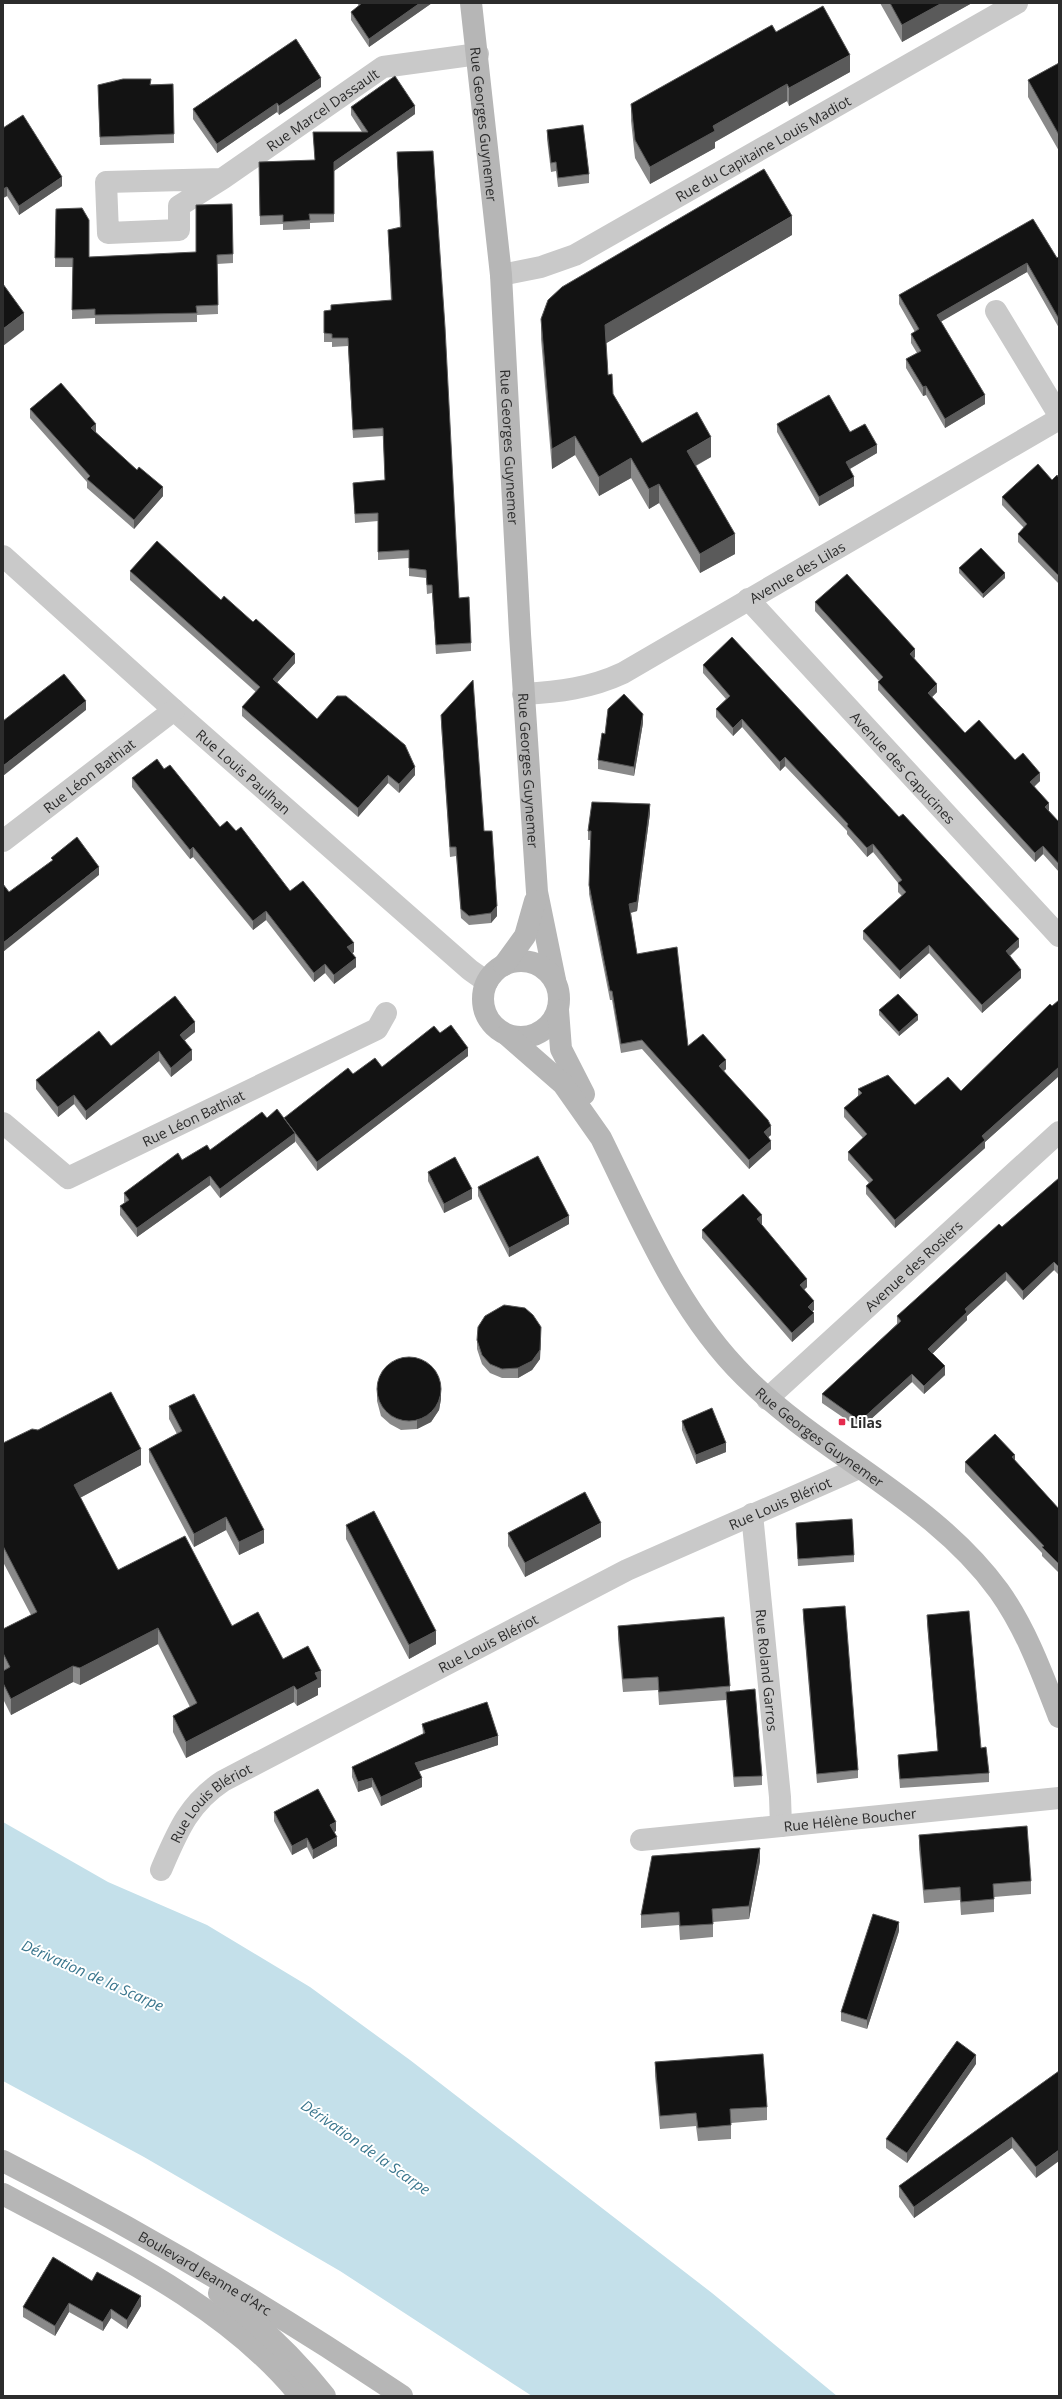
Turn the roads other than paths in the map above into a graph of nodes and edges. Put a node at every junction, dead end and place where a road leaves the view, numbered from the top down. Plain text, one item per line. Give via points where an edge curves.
1 (471, 3) edge
2 (1017, 3) edge
3 (478, 54) junction
4 (222, 179) junction
5 (501, 275) junction
6 (996, 311) dead end
7 (1059, 415) edge
8 (1059, 419) edge
9 (3, 556) edge
10 (748, 599) junction
11 (524, 694) junction
12 (174, 710) junction
13 (3, 841) edge
14 (537, 892) junction
15 (1059, 936) edge
16 (504, 965) junction
17 (555, 980) junction
18 (487, 982) junction
19 (558, 1010) junction
20 (386, 1013) dead end
21 (507, 1035) junction
22 (3, 1123) edge
23 (1059, 1132) edge
24 (601, 1138) junction
25 (767, 1399) junction
26 (859, 1468) junction
27 (752, 1514) junction
28 (1059, 1717) edge
29 (1059, 1798) edge
30 (781, 1826) junction
31 (640, 1840) dead end
32 (161, 1870) dead end
33 (3, 2161) edge
34 (3, 2194) edge
35 (152, 2242) junction
36 (300, 2396) edge
37 (325, 2396) edge
38 (402, 2396) edge

1 - 3 main road, Rue Georges Guynemer
2 - 5 street, Rue du Capitaine Louis Madiot via 575,255 541,267
3 - 4 street, Rue Marcel Dassault via 383,67
3 - 5 main road, Rue Georges Guynemer
4 - 4 street, Rue Marcel Dassault via 106,182 108,233 179,230 179,206
5 - 11 main road, Rue Georges Guynemer
6 - 7 street
8 - 10 street, Avenue des Lilas
9 - 12 street, Rue Louis Paulhan
10 - 11 street, Avenue des Lilas via 611,679 577,689
10 - 15 street, Avenue des Capucines
11 - 14 main road, Rue Georges Guynemer
12 - 13 street, Rue Léon Bathiat
12 - 18 street, Rue Louis Paulhan via 470,970
14 - 16 main road, Rue Georges Guynemer via 529,926 518,948
14 - 17 main road, Rue Georges Guynemer
16 - 17 main road via 517,961 535,963
16 - 18 main road via 494,972
17 - 19 main road via 560,998
18 - 21 main road via 483,1001 486,1014 496,1029
19 - 21 main road via 549,1027 538,1034 526,1038
19 - 24 main road, Rue Georges Guynemer via 561,1049
20 - 22 street, Rue Léon Bathiat via 377,1030 68,1178
21 - 24 main road, Rue Georges Guynemer via 563,1084
23 - 25 street, Avenue des Rosiers
24 - 25 main road, Rue Georges Guynemer via 682,1296 723,1353
25 - 26 main road, Rue Georges Guynemer
26 - 27 street, Rue Louis Blériot
26 - 28 main road, Rue Georges Guynemer via 942,1531 982,1571 1017,1620 1036,1657
27 - 30 street, Rue Roland Garros
27 - 32 street, Rue Louis Blériot via 627,1570 223,1781 196,1803 174,1840
29 - 30 street, Rue Hélène Boucher
30 - 31 street, Rue Hélène Boucher
33 - 35 main road, Boulevard Jeanne d'Arc
34 - 36 main road via 148,2274 210,2314 269,2363
35 - 37 main road via 267,2332 299,2364
35 - 38 main road, Boulevard Jeanne d'Arc via 280,2315

